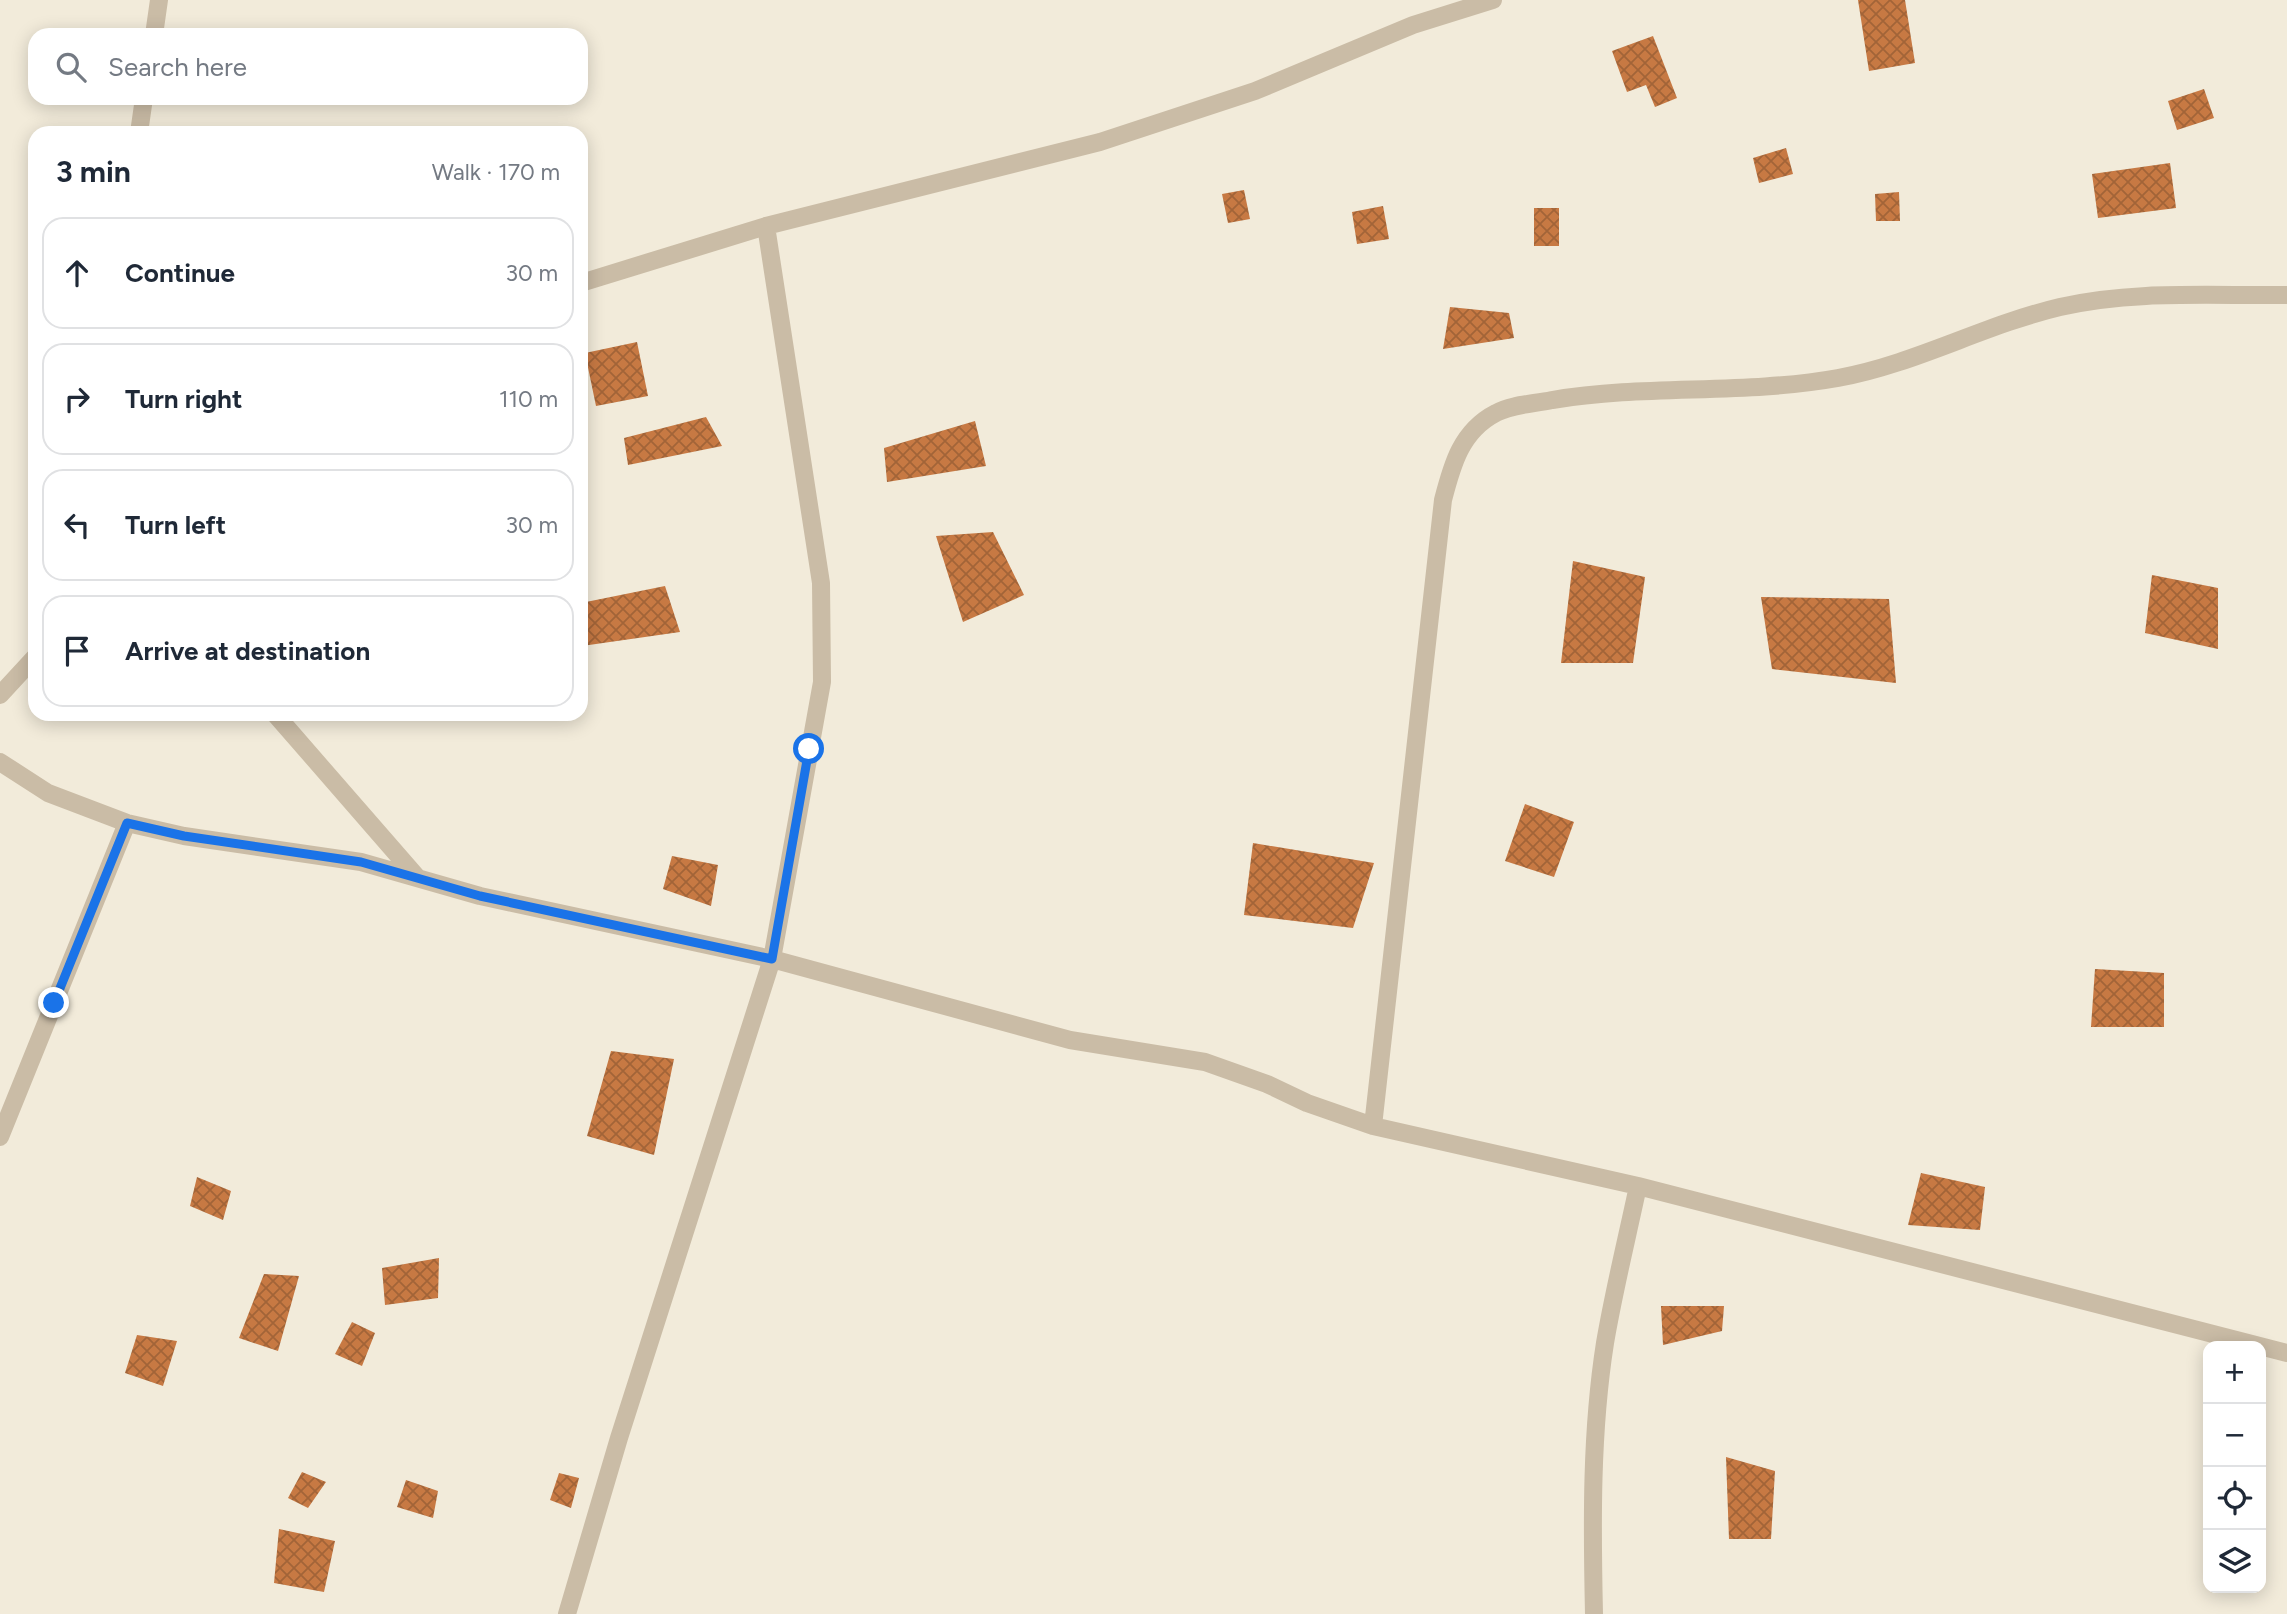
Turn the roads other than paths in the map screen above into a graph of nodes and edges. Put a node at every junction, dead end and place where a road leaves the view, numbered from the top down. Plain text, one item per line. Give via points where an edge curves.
1 (159, 0) edge
2 (1493, 0) edge
3 (155, 28) edge
4 (143, 105) edge
5 (140, 126) edge
6 (766, 226) junction
7 (588, 281) edge
8 (2287, 295) edge
9 (28, 665) edge
10 (0, 695) edge
11 (281, 721) edge
12 (0, 762) edge
13 (127, 823) junction
14 (416, 876) junction
15 (772, 959) junction
16 (1373, 1126) junction
17 (0, 1137) edge
18 (1638, 1186) junction
19 (2287, 1353) edge
20 (567, 1614) edge
21 (1594, 1614) edge

1 - 3 street
2 - 6 street via 1413,25 1255,91 1100,142
4 - 5 street
6 - 7 street
6 - 15 street via 817,551 822,612 822,682
8 - 16 street via 2111,298 2059,307 1925,354 1839,378 1756,390 1587,394 1496,412 1475,428 1454,455 1443,500
9 - 10 street
11 - 14 street
12 - 13 street via 48,793
13 - 14 street via 361,862
13 - 17 street
14 - 15 street via 480,896
15 - 16 street via 1070,1040 1205,1062
15 - 20 street
16 - 18 street
18 - 19 street
18 - 21 street via 1605,1343 1596,1424

